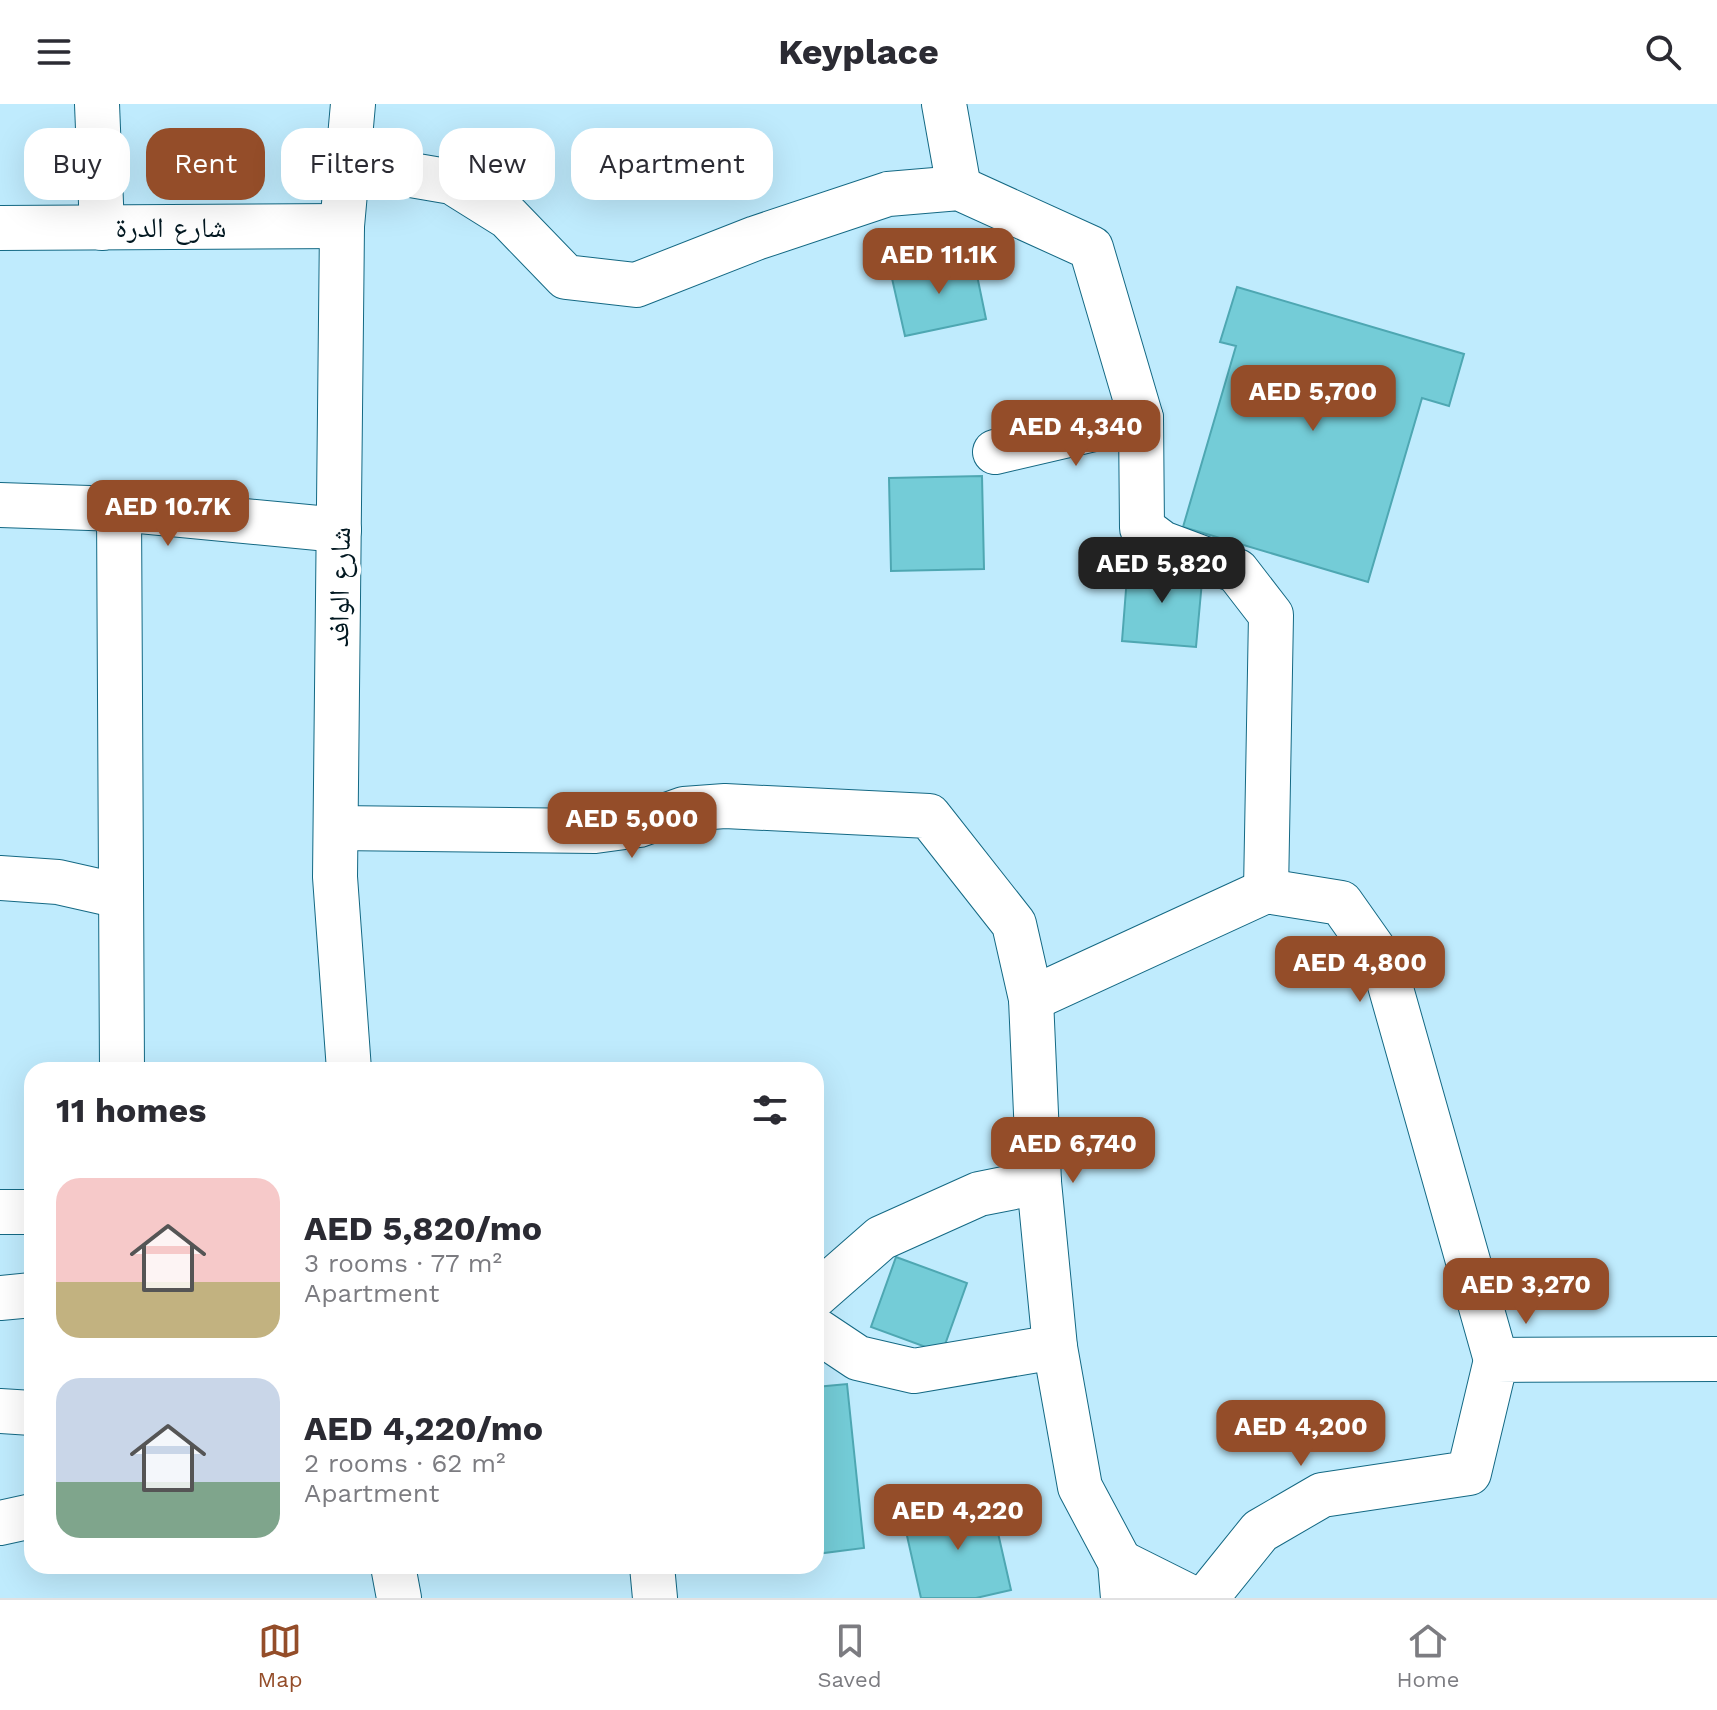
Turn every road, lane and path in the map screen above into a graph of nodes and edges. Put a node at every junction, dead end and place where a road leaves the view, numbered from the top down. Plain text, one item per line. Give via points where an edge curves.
1 (97, 104) edge
2 (353, 104) edge
3 (944, 104) edge
4 (351, 128) edge
5 (423, 177) edge
6 (959, 188) junction
7 (344, 200) edge
8 (342, 226) junction
9 (0, 228) edge
10 (102, 228) junction
11 (1141, 418) junction
12 (995, 452) dead end
13 (0, 505) edge
14 (119, 509) junction
15 (339, 530) junction
16 (336, 828) junction
17 (0, 878) edge
18 (1266, 891) junction
19 (120, 896) junction
20 (1031, 999) junction
21 (122, 1062) edge
22 (348, 1062) edge
23 (1039, 1182) junction
24 (0, 1212) edge
25 (24, 1212) edge
26 (824, 1288) edge
27 (24, 1296) edge
28 (0, 1298) edge
29 (824, 1335) edge
30 (1055, 1347) junction
31 (1717, 1359) edge
32 (1496, 1360) junction
33 (0, 1411) edge
34 (24, 1412) edge
35 (24, 1518) edge
36 (0, 1523) edge
37 (394, 1574) edge
38 (653, 1574) edge
39 (1122, 1580) edge
40 (399, 1598) edge
41 (655, 1598) edge
42 (1192, 1598) edge
43 (1206, 1598) edge

1 - 10 street
2 - 4 street, شارع الوافد
3 - 6 street
5 - 6 street via 452,182 508,217 566,277 636,285 888,194
6 - 11 street via 1091,248
7 - 8 street, شارع الوافد
8 - 10 street, شارع الدرة
8 - 15 street, شارع الوافد
9 - 10 street, شارع الدرة
11 - 12 street
11 - 18 street via 1142,528 1162,543 1237,571 1271,615
13 - 14 street
14 - 15 street
14 - 19 street
15 - 16 street, شارع الوافد
16 - 20 street via 595,831 639,825 684,809 725,806 929,816 1014,924
16 - 22 street, شارع الوافد
17 - 19 street via 58,882
18 - 20 street
18 - 32 street via 1341,903 1384,964
19 - 21 street
20 - 23 street
23 - 26 street via 979,1194 881,1238
23 - 30 street
24 - 25 street
27 - 28 street
29 - 30 street via 858,1358 914,1371
30 - 39 street via 1080,1487
31 - 32 street
32 - 43 street via 1469,1473 1322,1495 1260,1531
33 - 34 street
35 - 36 street
37 - 40 street
38 - 41 street
39 - 42 street

